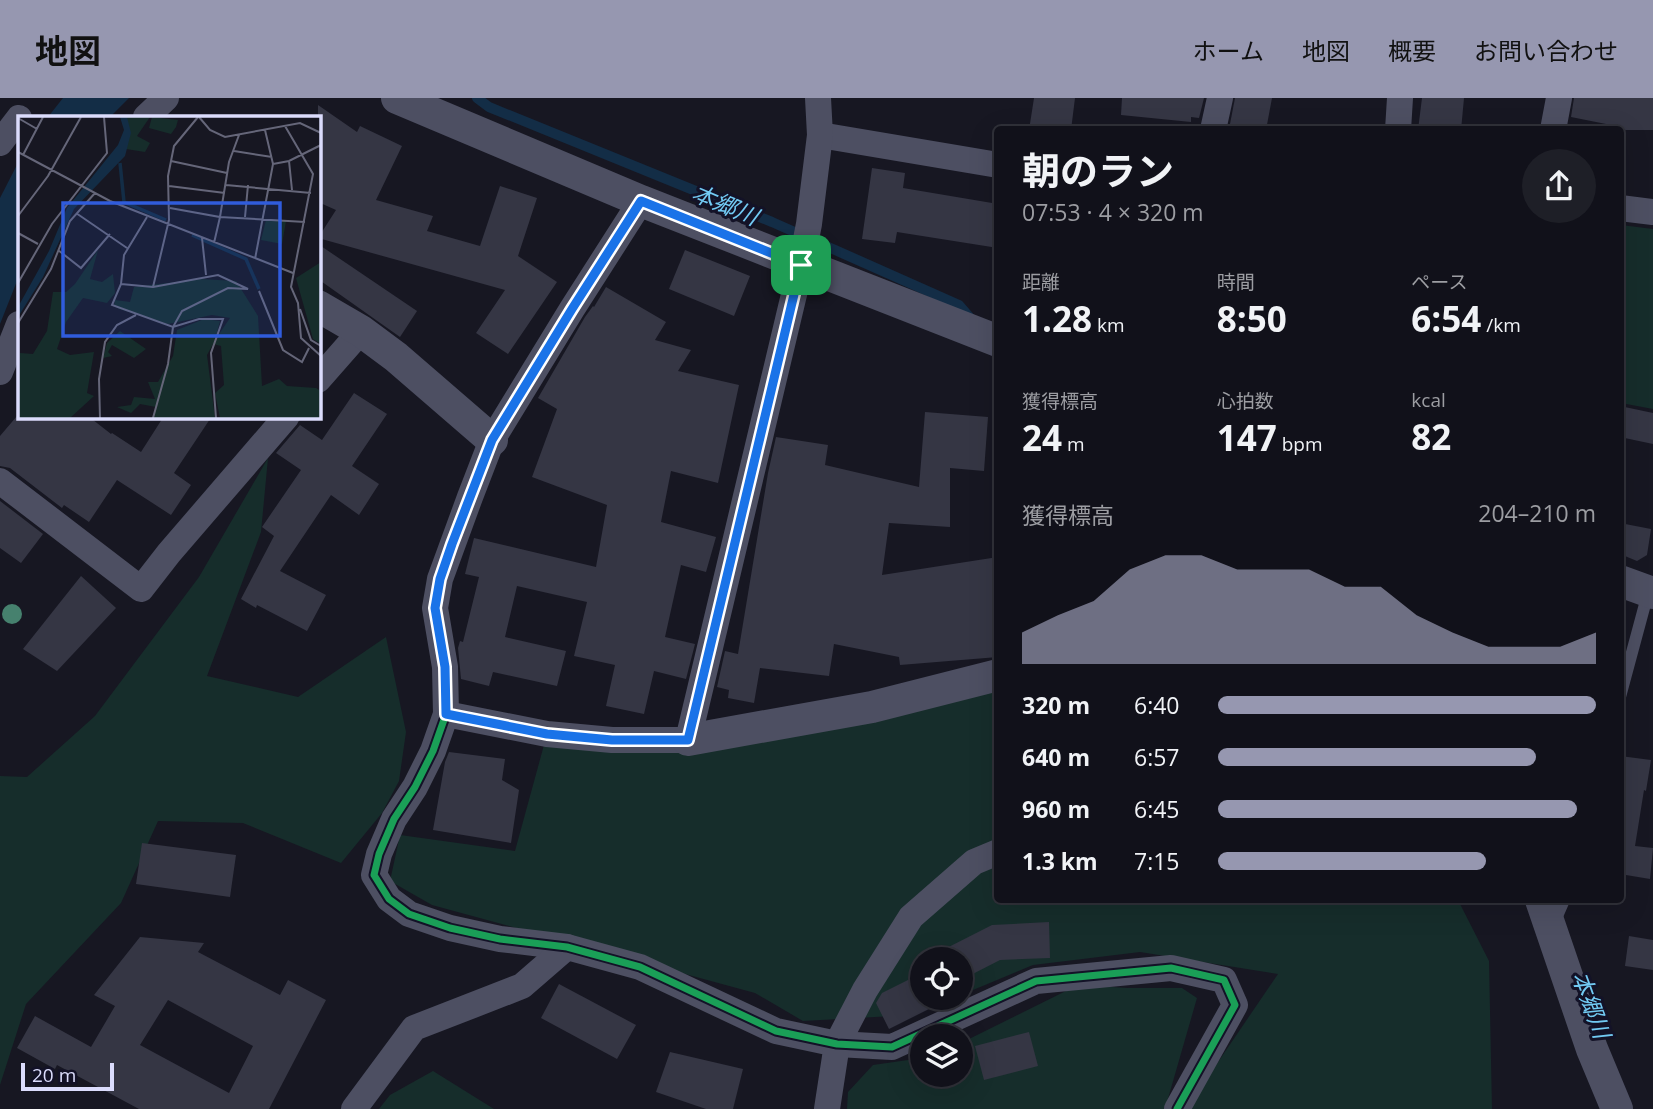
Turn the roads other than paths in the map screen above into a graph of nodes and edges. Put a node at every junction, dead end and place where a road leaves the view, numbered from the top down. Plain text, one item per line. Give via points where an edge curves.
1 (35, 98) edge
2 (166, 98) edge
3 (397, 98) edge
4 (818, 98) edge
5 (1220, 98) edge
6 (1400, 98) edge
7 (1559, 98) edge
8 (22, 116) edge
9 (147, 116) edge
10 (18, 120) edge
11 (1214, 126) edge
12 (1398, 126) edge
13 (1554, 126) edge
14 (820, 135) junction
15 (0, 143) edge
16 (994, 165) edge
17 (641, 201) junction
18 (1624, 208) edge
19 (1653, 212) edge
20 (802, 261) junction
21 (320, 307) edge
22 (18, 327) edge
23 (361, 331) junction
24 (994, 339) edge
25 (0, 372) edge
26 (320, 378) edge
27 (285, 418) edge
28 (492, 440) junction
29 (0, 481) edge
30 (1644, 586) edge
31 (994, 676) edge
32 (1624, 678) edge
33 (446, 714) junction
34 (688, 740) junction
35 (994, 854) edge
36 (1542, 903) edge
37 (1563, 903) edge
38 (1552, 929) junction
39 (567, 947) junction
40 (837, 1044) junction
41 (354, 1109) edge
42 (827, 1109) edge
43 (1177, 1109) edge
44 (1617, 1109) edge

1 - 8 street
2 - 9 street
3 - 17 street
4 - 14 street
5 - 11 street
6 - 12 street
7 - 13 street
10 - 15 street
14 - 16 street
14 - 20 street
17 - 20 street
17 - 28 street
18 - 19 street
20 - 24 street
20 - 34 street
21 - 23 street
22 - 25 street
23 - 26 street
23 - 28 street
27 - 29 street via 141,589
28 - 33 street via 438,589 435,608 445,667
30 - 32 lane
31 - 34 street via 872,707
33 - 34 street via 547,734
33 - 39 street via 433,751 394,819 374,875 389,899 409,914 500,939
35 - 40 street via 974,862 911,917 864,990
36 - 38 street
37 - 38 lane
38 - 44 street
39 - 40 street via 640,967 776,1031
39 - 41 street via 522,986 414,1028
40 - 42 street
40 - 43 street via 892,1047 1036,981 1171,968 1224,980 1236,1005

